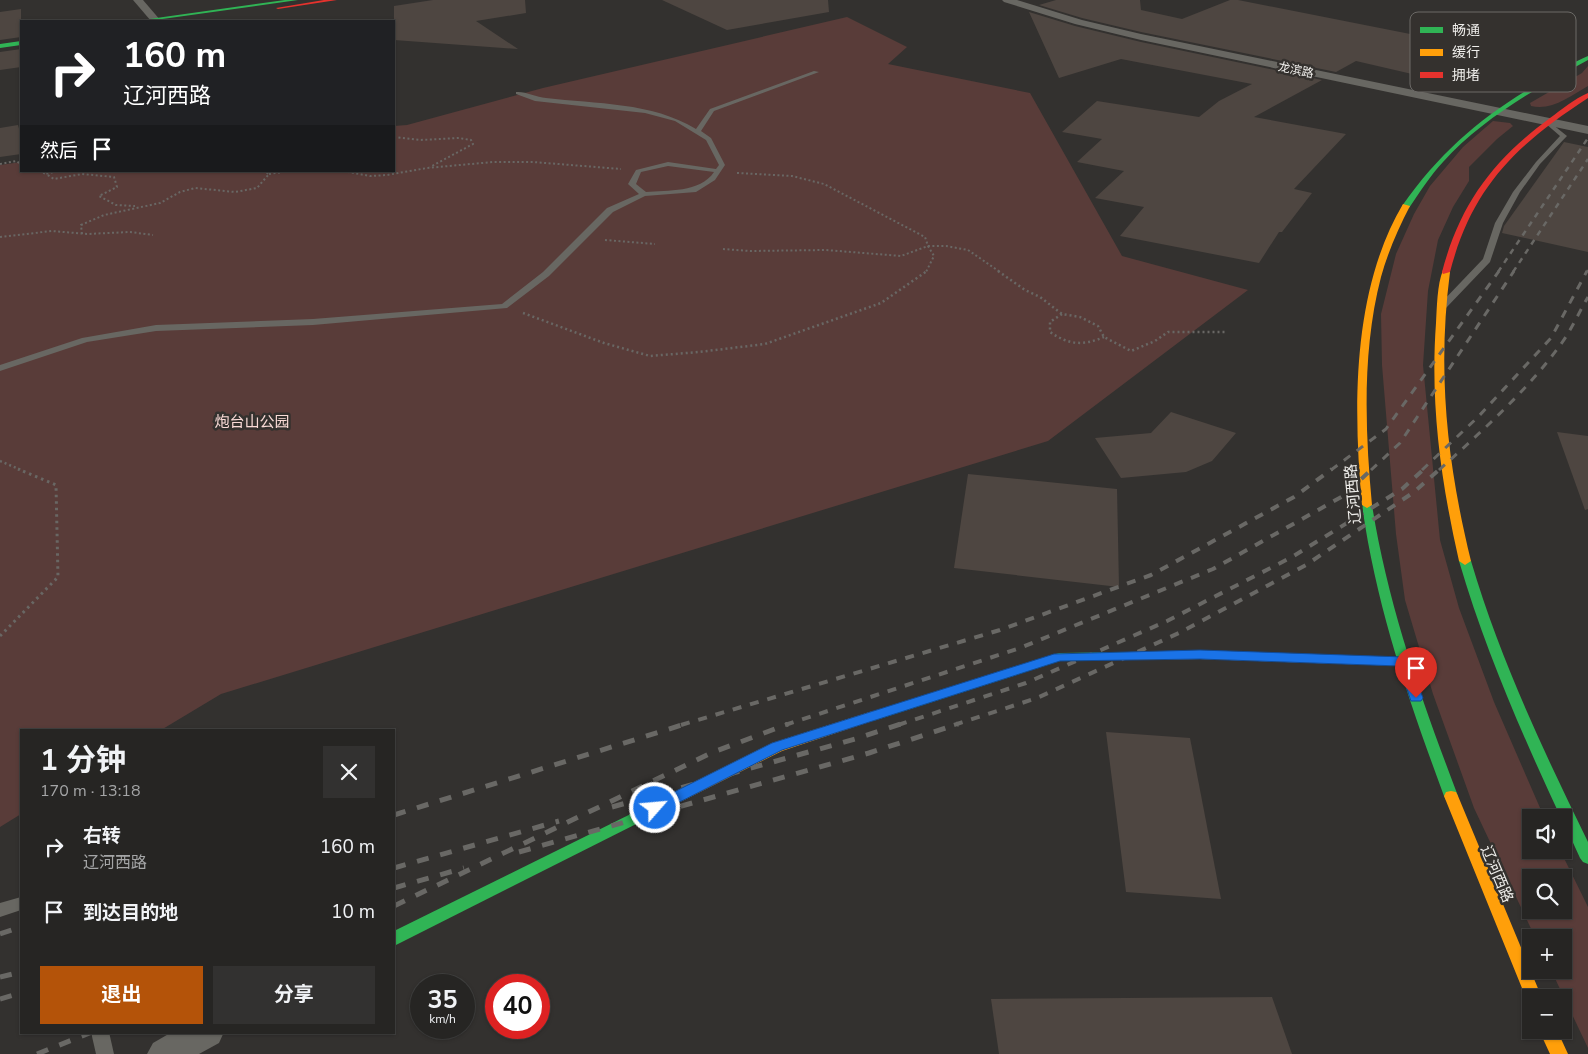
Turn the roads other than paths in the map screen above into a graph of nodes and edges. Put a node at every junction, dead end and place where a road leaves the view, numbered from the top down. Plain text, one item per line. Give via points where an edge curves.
1 (138, 0) edge
2 (296, 0) edge
3 (335, 0) edge
4 (1007, 0) edge
5 (155, 20) edge
6 (187, 20) edge
7 (20, 37) edge
8 (0, 40) edge
9 (20, 43) edge
10 (0, 46) edge
11 (1588, 58) edge
12 (1576, 64) edge
13 (816, 72) dead end
14 (1527, 92) edge
15 (518, 93) dead end
16 (1588, 95) edge
17 (1496, 111) junction
18 (1547, 122) junction
19 (1588, 130) edge
20 (697, 132) junction
21 (718, 171) junction
22 (644, 194) junction
23 (1441, 307) junction
24 (0, 368) edge
25 (1404, 662) junction
26 (1588, 858) edge
27 (20, 904) edge
28 (0, 910) edge
29 (395, 938) edge
30 (1530, 989) edge
31 (100, 1034) edge
32 (204, 1034) edge
33 (1552, 1039) edge
34 (105, 1054) edge
35 (165, 1054) edge
36 (1559, 1054) edge

1 - 5 street
2 - 5 main road
3 - 6 main road
4 - 17 street, 龙滨路 via 1141,37
7 - 8 main road
9 - 10 main road
11 - 12 main road, 辽河西路
13 - 20 lane via 712,110
14 - 17 main road, 辽河西路
15 - 20 lane via 535,99 644,111 677,120
16 - 18 main road
17 - 18 street, 龙滨路
17 - 25 main road, 辽河西路 via 1458,141 1406,204 1384,248 1370,291 1363,351 1362,405 1368,515 1376,560
18 - 19 street, 龙滨路
18 - 23 main road via 1536,129 1485,184 1464,216 1447,261
18 - 23 lane via 1564,136 1538,163 1517,192 1499,224 1487,260
20 - 21 lane via 709,139 722,165
21 - 22 lane via 713,179 693,190
21 - 22 lane via 668,164 638,170 632,184
22 - 24 lane via 610,210 546,274 504,306 313,322 156,328 86,340
23 - 26 main road via 1441,416 1458,536 1503,669
25 - 29 main road via 1200,654 1059,657 777,747
25 - 30 main road, 辽河西路 via 1453,805
27 - 28 lane
31 - 34 lane
32 - 35 street
33 - 36 main road

